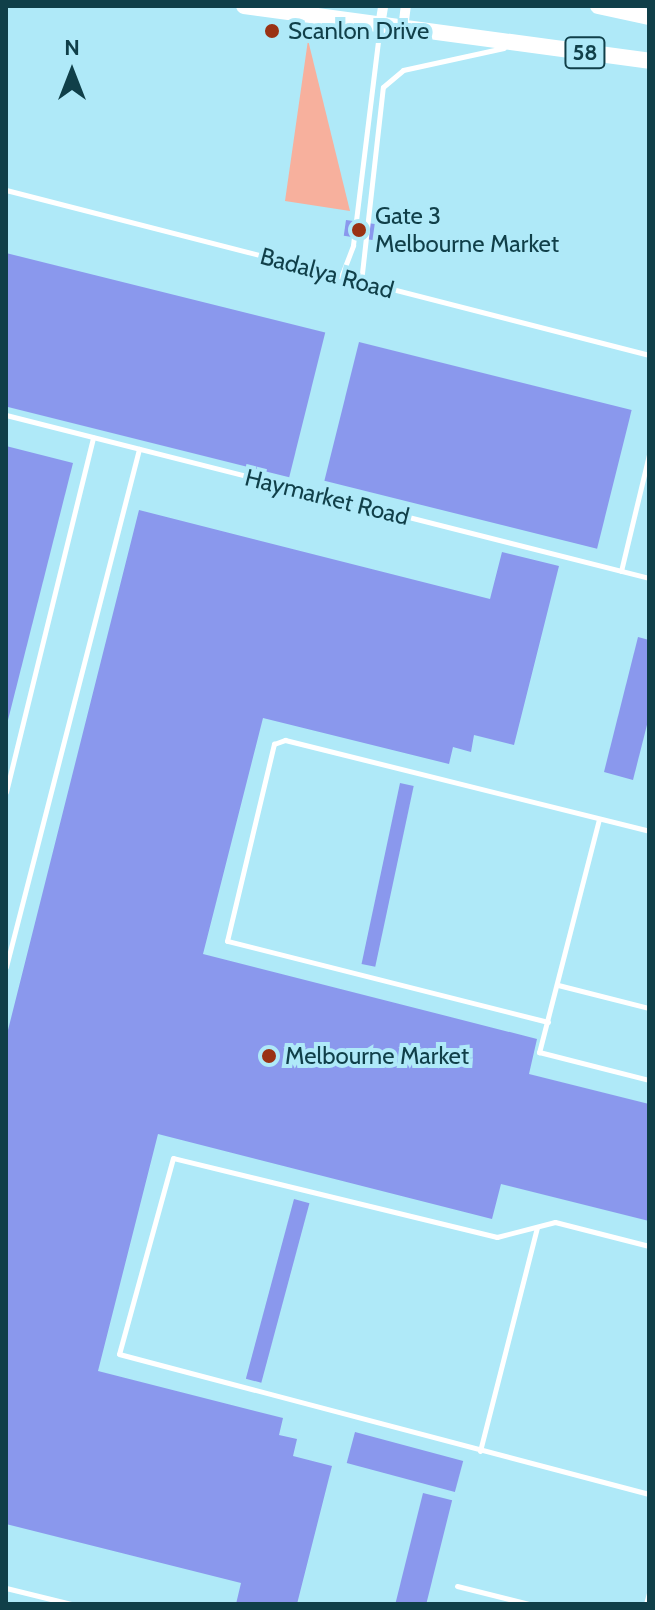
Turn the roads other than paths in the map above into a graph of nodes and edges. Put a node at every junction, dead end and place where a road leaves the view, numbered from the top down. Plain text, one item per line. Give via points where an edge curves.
1 (244, 6) edge
2 (383, 6) edge
3 (406, 6) edge
4 (598, 6) edge
5 (649, 17) edge
6 (380, 26) junction
7 (403, 29) junction
8 (521, 44) junction
9 (649, 61) edge
10 (6, 190) edge
11 (341, 277) junction
12 (361, 282) junction
13 (649, 355) edge
14 (6, 415) edge
15 (93, 438) junction
16 (139, 449) junction
17 (649, 454) edge
18 (621, 571) junction
19 (649, 578) edge
20 (6, 792) edge
21 (599, 819) junction
22 (649, 831) edge
23 (6, 967) edge
24 (558, 985) junction
25 (649, 1008) edge
26 (548, 1022) junction
27 (649, 1080) edge
28 (537, 1227) junction
29 (649, 1246) edge
30 (480, 1451) junction
31 (649, 1494) edge
32 (457, 1586) dead end
33 (6, 1588) edge
34 (649, 1593) edge
35 (71, 1604) edge
36 (529, 1604) edge
37 (646, 1604) edge

1 - 6 main road, 58
2 - 6 street
3 - 7 street
4 - 5 main road, 58
6 - 7 main road, 58
6 - 11 lane via 353,245
7 - 8 main road, 58
8 - 9 main road, 58
8 - 12 lane via 388,79
10 - 11 lane, Badalya Road
11 - 12 lane, Badalya Road
12 - 13 lane, Badalya Road
14 - 15 lane, Haymarket Road
15 - 16 lane, Haymarket Road
15 - 20 lane
16 - 18 lane, Haymarket Road
16 - 23 lane
17 - 18 lane
18 - 19 lane, Haymarket Road
21 - 22 lane
21 - 24 lane
21 - 26 lane via 282,740 273,747 254,818 229,943
24 - 25 lane
24 - 26 lane
26 - 27 lane via 539,1052
28 - 29 lane via 555,1222
28 - 30 lane
28 - 30 lane via 497,1237 176,1157 167,1165 134,1292 123,1359
30 - 31 lane
32 - 36 lane
33 - 35 lane
34 - 37 lane

